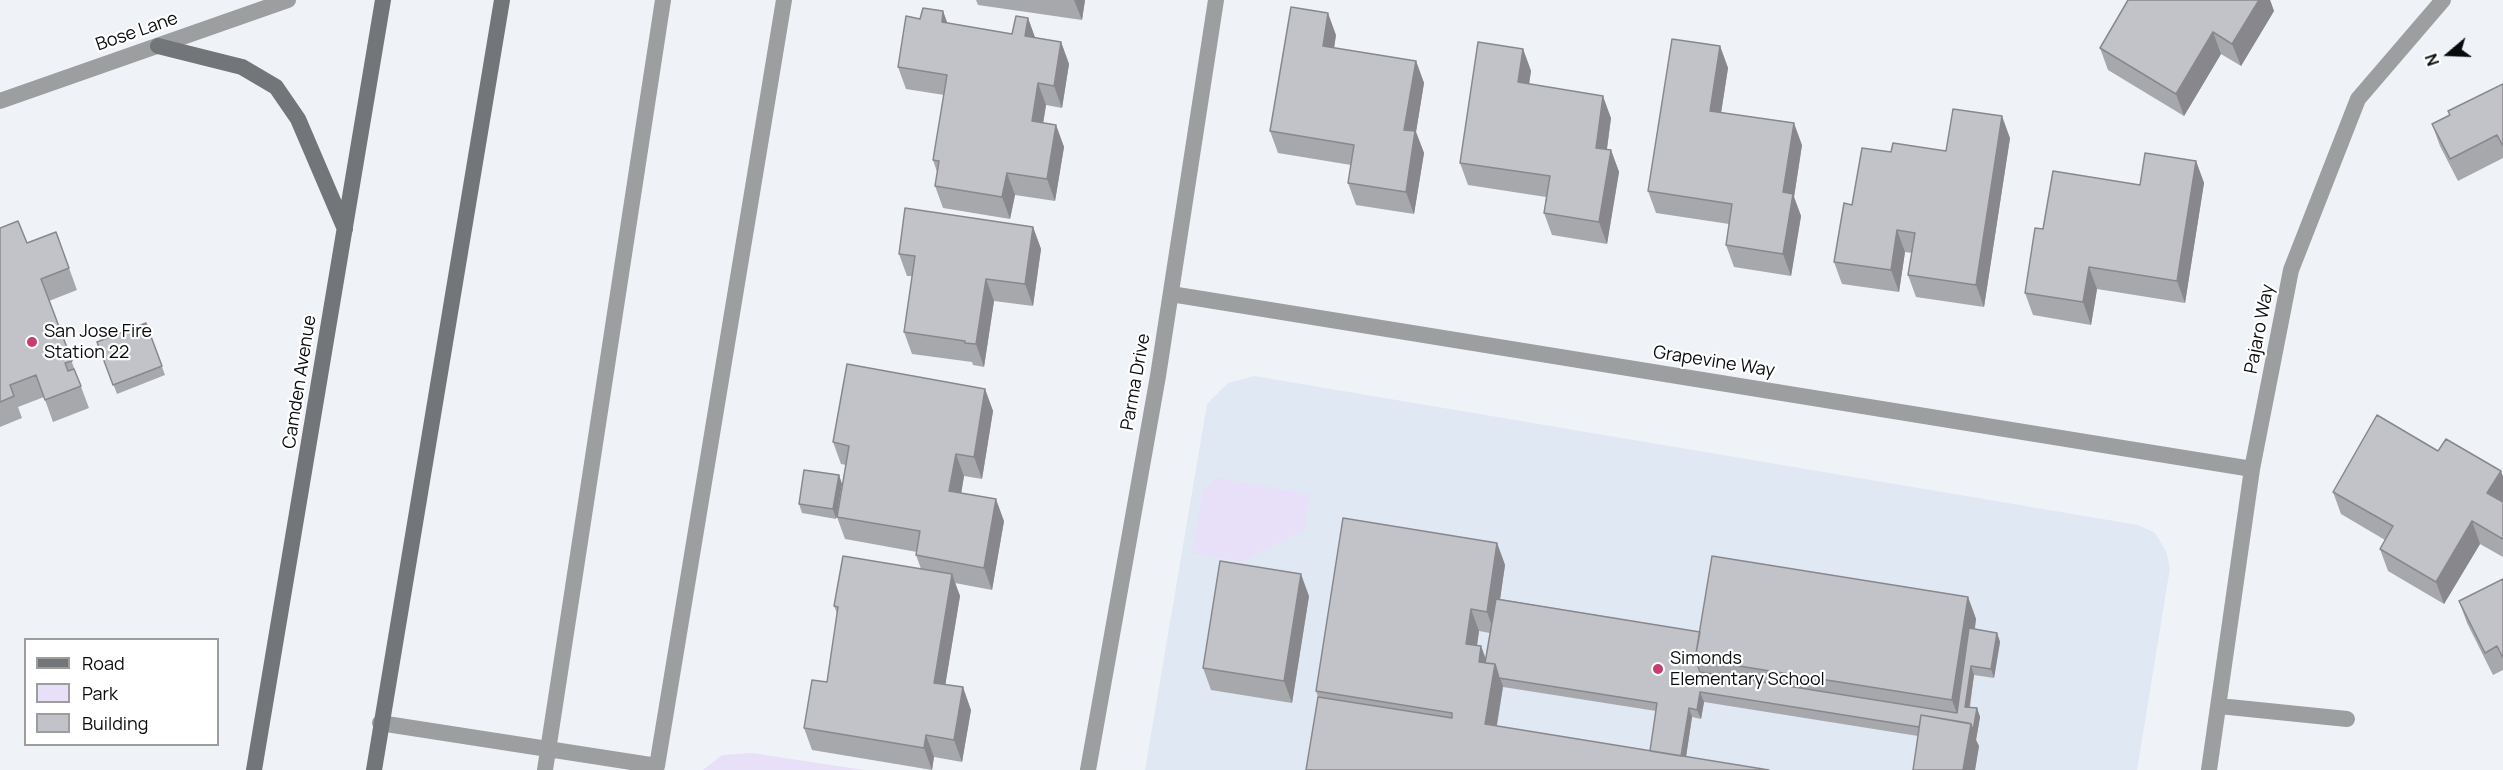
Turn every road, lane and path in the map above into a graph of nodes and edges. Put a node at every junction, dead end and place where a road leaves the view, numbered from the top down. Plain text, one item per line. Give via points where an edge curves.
1 (288, 0) edge
2 (383, 0) edge
3 (501, 0) edge
4 (663, 0) edge
5 (784, 0) edge
6 (1216, 0) edge
7 (2443, 0) edge
8 (158, 46) junction
9 (0, 101) edge
10 (345, 229) junction
11 (1171, 294) junction
12 (2252, 468) junction
13 (2219, 706) junction
14 (2347, 719) dead end
15 (380, 723) junction
16 (548, 749) junction
17 (254, 770) edge
18 (374, 770) edge
19 (545, 770) edge
20 (1088, 770) edge
21 (2209, 770) edge

1 - 8 street, Bose Lane
2 - 10 main road, Camden Avenue
3 - 15 main road
4 - 16 street
5 - 16 street via 657,766
6 - 11 street, Parma Drive
7 - 12 street, Pajaro Way via 2358,99 2291,270
8 - 9 street, Bose Lane
8 - 10 main road via 242,67 276,87 298,119
10 - 17 main road, Camden Avenue
11 - 12 street, Grapevine Way
11 - 20 street, Parma Drive
12 - 13 street, Pajaro Way
13 - 14 street
13 - 21 street, Pajaro Way
15 - 16 street
15 - 18 main road
16 - 19 street

